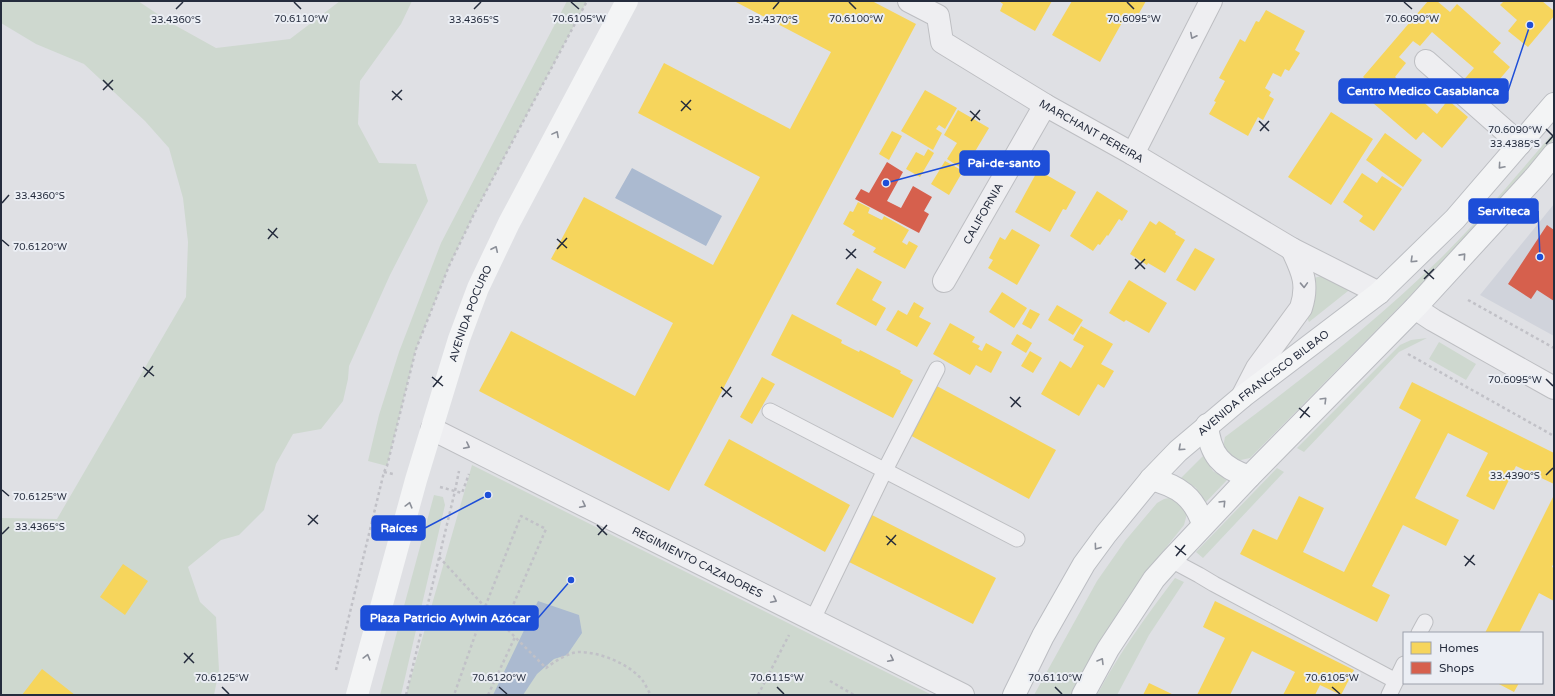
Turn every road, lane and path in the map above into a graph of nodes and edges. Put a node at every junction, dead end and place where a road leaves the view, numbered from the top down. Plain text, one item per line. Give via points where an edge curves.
1 (627, 1) edge
2 (910, 1) edge
3 (1211, 1) edge
4 (1426, 61) dead end
5 (1554, 104) edge
6 (1045, 105) junction
7 (1520, 144) junction
8 (1133, 154) junction
9 (1554, 154) edge
10 (1292, 249) junction
11 (944, 281) dead end
12 (1379, 293) junction
13 (1468, 300) dead end
14 (1415, 308) junction
15 (1554, 348) edge
16 (1408, 354) dead end
17 (937, 369) dead end
18 (1554, 388) edge
19 (1242, 397) junction
20 (770, 411) dead end
21 (1208, 425) junction
22 (432, 429) junction
23 (1554, 436) edge
24 (463, 444) junction
25 (884, 470) junction
26 (1249, 477) junction
27 (1151, 479) junction
28 (1203, 524) junction
29 (1017, 539) dead end
30 (439, 556) junction
31 (1171, 560) junction
32 (485, 607) junction
33 (806, 616) junction
34 (504, 626) junction
35 (515, 637) junction
36 (1403, 666) edge
37 (830, 681) dead end
38 (1396, 681) junction
39 (357, 695) edge
40 (406, 695) edge
41 (454, 695) edge
42 (488, 695) edge
43 (651, 695) edge
44 (758, 695) edge
45 (854, 695) edge
46 (963, 695) edge
47 (1014, 695) edge
48 (1083, 695) edge
49 (1389, 695) edge

22 -> 1 main road, AVENIDA POCURO via 458,339 494,251
2 - 6 street, MARCHANT PEREIRA via 938,16 942,42
3 -> 8 street
4 - 7 street
5 - 7 main road, AVENIDA FRANCISCO BILBAO
6 - 8 street, MARCHANT PEREIRA
6 - 11 street, CALIFORNIA
7 -> 12 main road, AVENIDA FRANCISCO BILBAO via 1455,219
8 - 10 street, MARCHANT PEREIRA
14 -> 9 main road
10 - 12 street, MARCHANT PEREIRA
10 -> 19 street via 1303,274 1304,297 1300,308 1257,368
12 - 19 main road, AVENIDA FRANCISCO BILBAO
13 - 15 path
14 - 18 street
26 -> 14 main road
16 - 23 path
17 - 25 lane
19 - 21 main road, AVENIDA FRANCISCO BILBAO
20 - 25 lane
21 - 26 main road via 1212,448 1220,462
21 -> 27 main road, AVENIDA FRANCISCO BILBAO
22 - 24 street, REGIMIENTO CAZADORES
39 -> 22 main road, AVENIDA POCURO
24 - 30 path via 455,491
24 -> 33 street, REGIMIENTO CAZADORES
25 - 29 lane
25 - 33 lane
28 -> 26 main road
27 - 28 main road via 1185,493
27 -> 47 main road, AVENIDA FRANCISCO BILBAO via 1084,564 1043,636
28 - 31 main road
30 - 32 path
30 - 40 path
31 - 38 lane
48 -> 31 main road via 1108,649 1154,579
32 - 34 path
32 - 34 path via 521,516 546,529
32 - 41 path
33 - 44 path
33 -> 46 street, REGIMIENTO CAZADORES
34 - 35 path
35 - 42 path
35 - 43 path via 546,668 555,660 578,652 612,659 630,669 643,681
36 - 38 lane
37 - 45 path
38 - 49 lane

